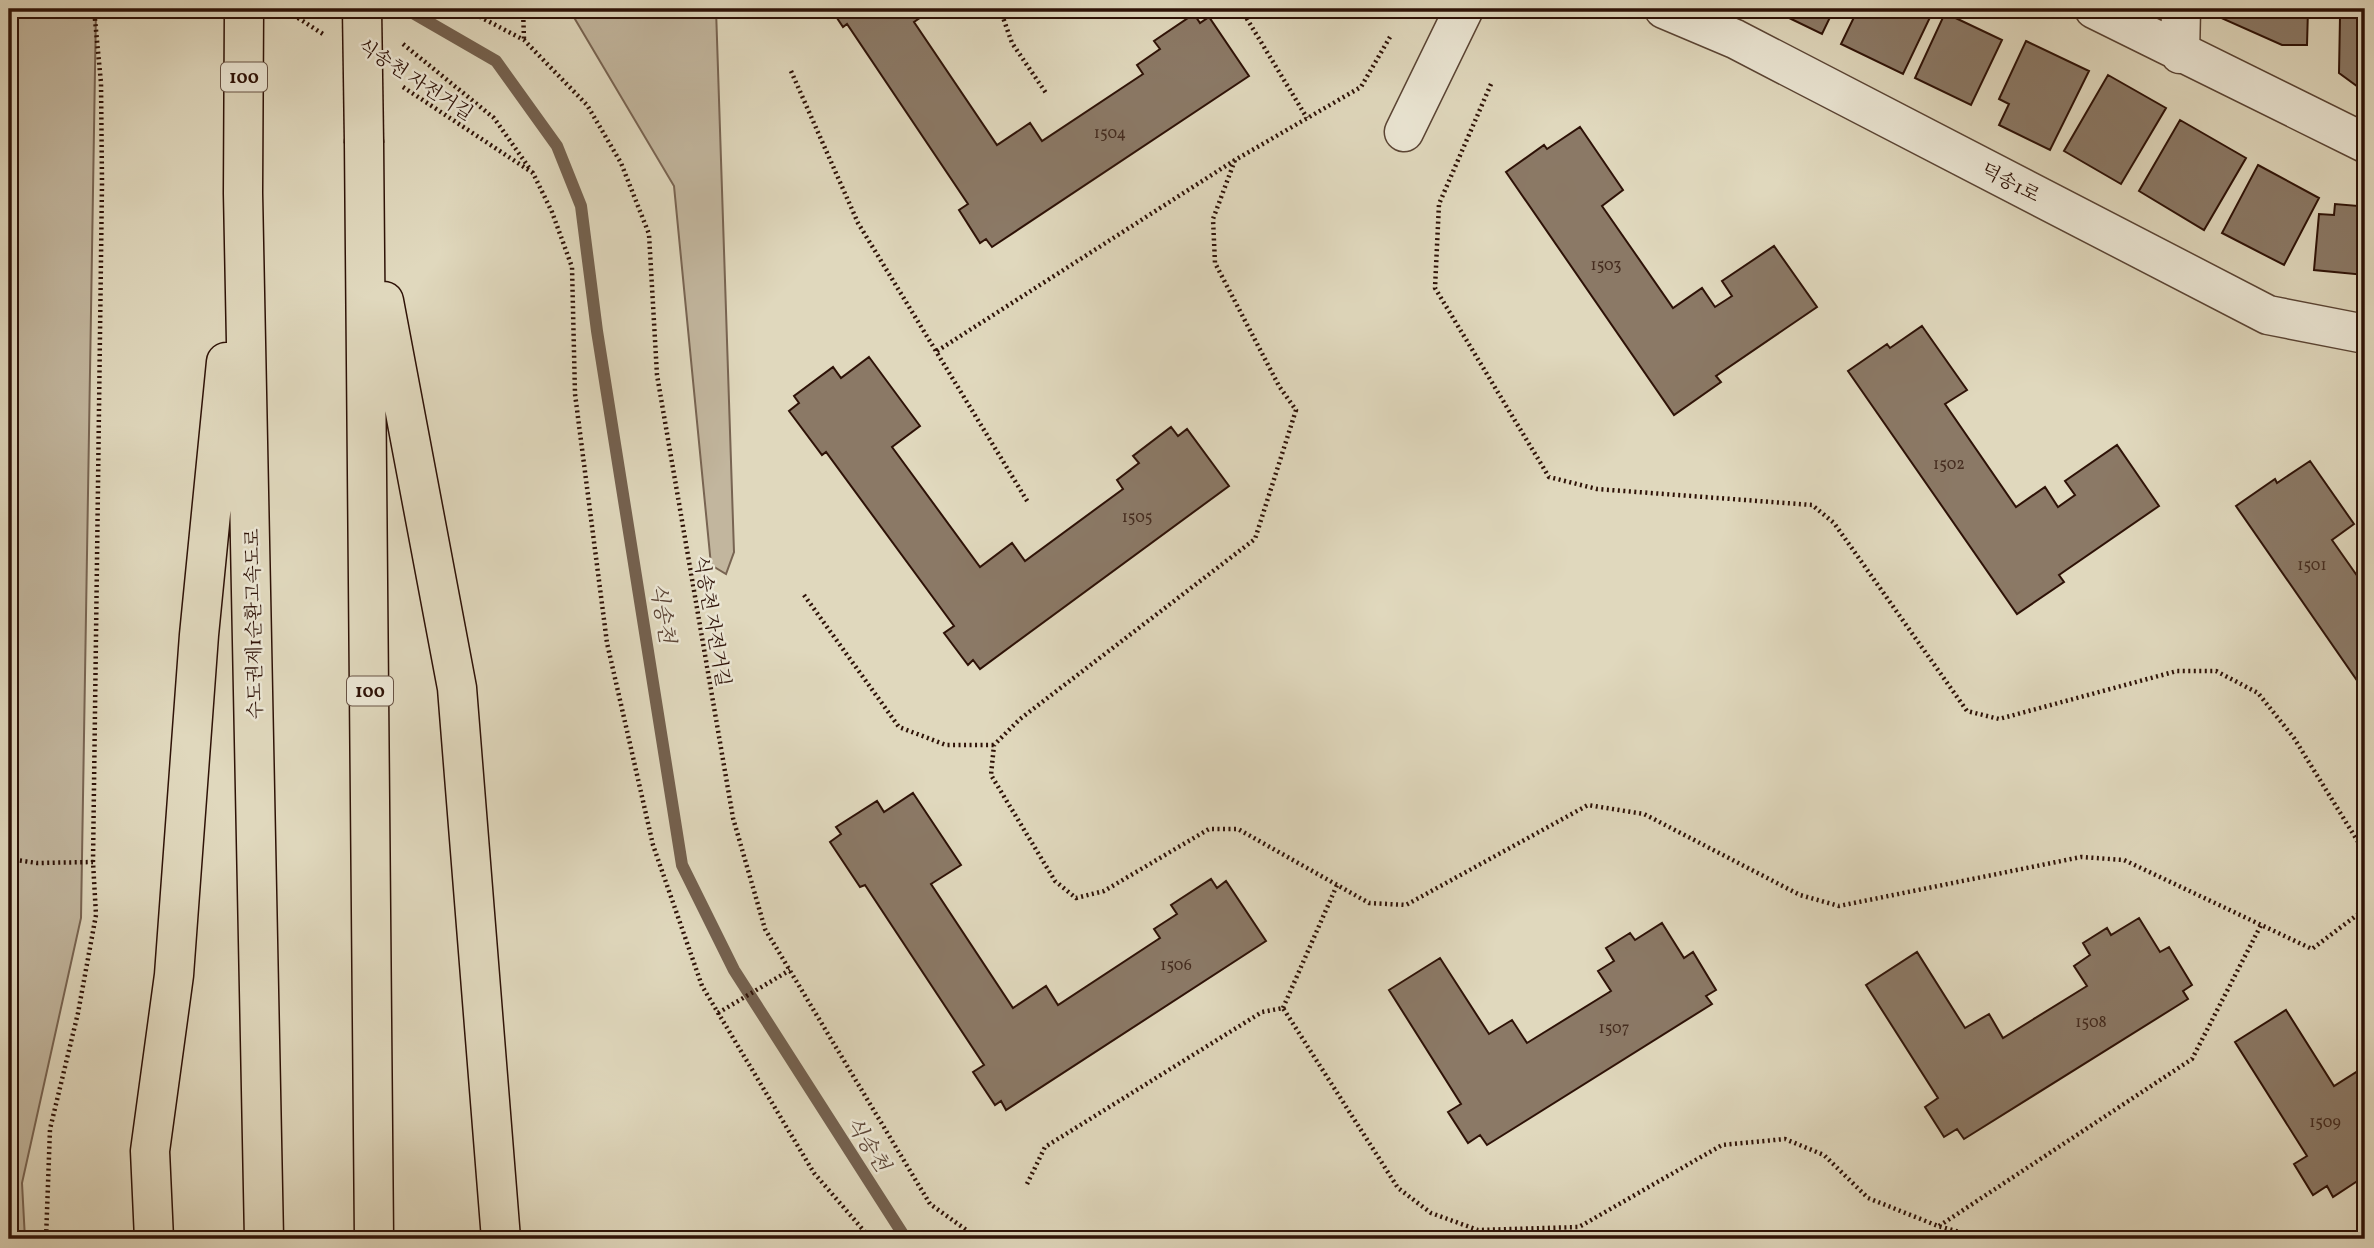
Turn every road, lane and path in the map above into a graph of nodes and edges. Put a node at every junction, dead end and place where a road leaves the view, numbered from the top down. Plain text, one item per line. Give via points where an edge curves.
1 (94, 9) edge
2 (244, 9) edge
3 (284, 9) edge
4 (362, 9) edge
5 (466, 9) edge
6 (523, 9) edge
7 (1000, 9) edge
8 (1241, 9) edge
9 (1464, 9) edge
10 (1664, 9) edge
11 (2094, 9) edge
12 (2180, 9) edge
13 (1735, 24) edge
14 (1390, 37) dead end
15 (329, 39) dead end
16 (524, 40) junction
17 (400, 42) dead end
18 (2180, 54) junction
19 (791, 71) dead end
20 (397, 83) dead end
21 (1491, 84) dead end
22 (1046, 93) dead end
23 (1307, 118) junction
24 (1404, 132) dead end
25 (2365, 142) edge
26 (1235, 160) junction
27 (533, 173) junction
28 (243, 193) junction
29 (365, 200) junction
30 (2365, 334) edge
31 (937, 351) junction
32 (1029, 504) dead end
33 (804, 595) dead end
34 (994, 745) junction
35 (2365, 853) edge
36 (9, 859) edge
37 (93, 862) junction
38 (1337, 885) junction
39 (2365, 909) edge
40 (2261, 925) junction
41 (790, 970) junction
42 (1283, 1008) junction
43 (718, 1013) junction
44 (1027, 1184) dead end
45 (1938, 1226) junction
46 (46, 1239) edge
47 (154, 1239) edge
48 (264, 1239) edge
49 (374, 1239) edge
50 (501, 1239) edge
51 (871, 1239) edge
52 (979, 1239) edge
53 (1984, 1239) edge

1 - 37 path via 101,83 102,183
2 - 28 highway, 수도권제1순환고속도로 / 100
3 - 15 path, 식송천 자전거길
4 - 29 highway, 100, bridge
5 - 16 path, 식송천 자전거길
6 - 16 path
7 - 22 path via 1012,43
8 - 23 path
9 - 24 street
10 - 13 street, 덕송1로
11 - 18 street
12 - 18 street
13 - 30 street, 덕송1로 via 2268,314
14 - 23 path via 1360,87
16 - 41 path, 식송천 자전거길 via 587,106 621,163 649,234 657,374 733,818 765,929
17 - 27 path, 식송천 자전거길 via 494,118
18 - 25 street
19 - 31 path via 858,223
20 - 27 path, 식송천 자전거길
21 - 35 path via 1438,204 1435,288 1549,477 1597,489 1812,505 1834,523 1967,711 1999,719 2177,671 2216,671 2258,693 2294,738
23 - 26 path
26 - 31 path
26 - 34 path via 1213,219 1215,263 1296,410 1255,539 1020,719
27 - 43 path, 식송천 자전거길 via 572,267 575,394 607,643 653,845 702,986
28 - 47 highway via 199,635 174,975 150,1151
28 - 48 highway, 수도권제1순환고속도로 / 100
29 - 49 highway, 100
29 - 50 highway via 457,688
31 - 32 path
33 - 34 path via 899,727 946,745
34 - 38 path via 991,775 1055,881 1076,898 1104,891 1209,829 1238,829
36 - 37 path
37 - 46 path via 96,915 50,1129
38 - 40 path via 1369,903 1406,905 1588,805 1644,814 1800,895 1839,906 2081,857 2124,860
38 - 42 path
39 - 40 path via 2312,948
40 - 45 path via 2192,1059
41 - 43 path
41 - 52 path, 식송천 자전거길 via 930,1204
42 - 44 path via 1262,1012 1045,1147
42 - 45 path via 1398,1188 1431,1213 1478,1230 1579,1227 1722,1145 1785,1139 1824,1155 1868,1198
43 - 51 path, 식송천 자전거길 via 814,1173
45 - 53 path

